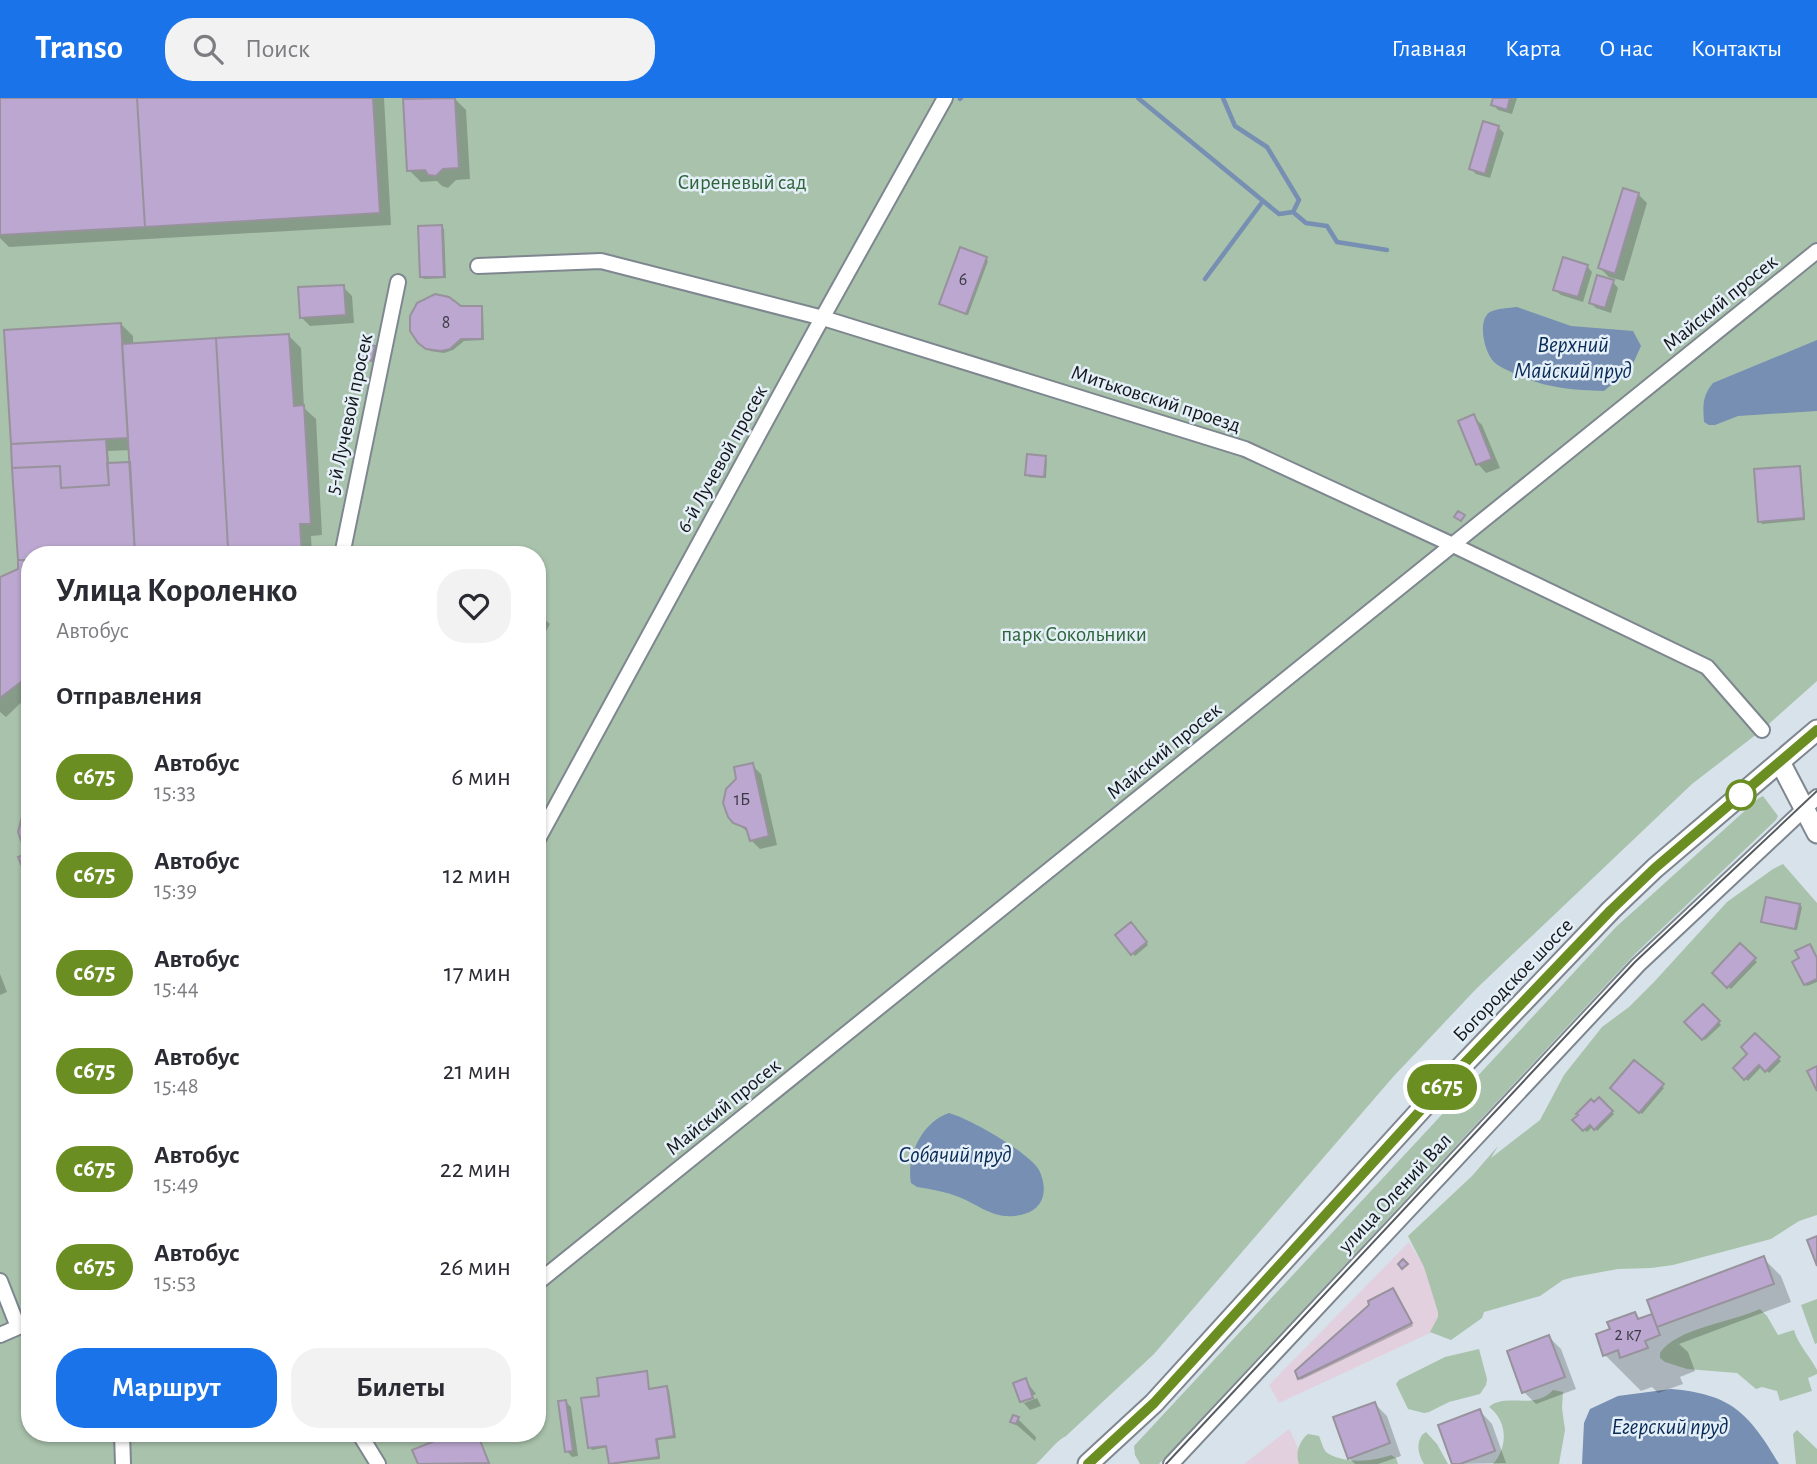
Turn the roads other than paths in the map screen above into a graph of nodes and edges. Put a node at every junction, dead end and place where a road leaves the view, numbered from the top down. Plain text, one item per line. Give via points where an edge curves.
1 (946, 98) edge
2 (1817, 251) edge
3 (478, 266) dead end
4 (398, 282) dead end
5 (823, 318) junction
6 (1453, 545) junction
7 (344, 546) edge
8 (1762, 730) dead end
9 (1817, 730) edge
10 (1780, 762) junction
11 (1811, 802) edge
12 (546, 825) edge
13 (1817, 833) edge
14 (546, 1276) edge
15 (0, 1281) edge
16 (21, 1319) edge
17 (21, 1325) edge
18 (0, 1335) edge
19 (122, 1442) edge
20 (365, 1442) edge
21 (123, 1464) edge
22 (378, 1464) edge
23 (1088, 1464) edge
24 (1171, 1464) edge

1 - 5 street, 6-й Лучевой просек
2 - 6 street, Майский просек
3 - 5 street, Митьковский проезд via 601,261
4 - 7 street, 5-й Лучевой просек
5 - 6 street, Митьковский проезд via 1245,449
5 - 12 street, 6-й Лучевой просек
6 - 8 street, Митьковский проезд via 1707,667
6 - 14 street, Майский просек
9 - 10 main road, Богородское шоссе
10 - 11 main road
10 - 23 main road, Богородское шоссе via 1611,910 1439,1090 1154,1403
11 - 13 main road
11 - 24 street, улица Олений Вал via 1628,975
15 - 16 street
17 - 18 street
19 - 21 street
20 - 22 street

